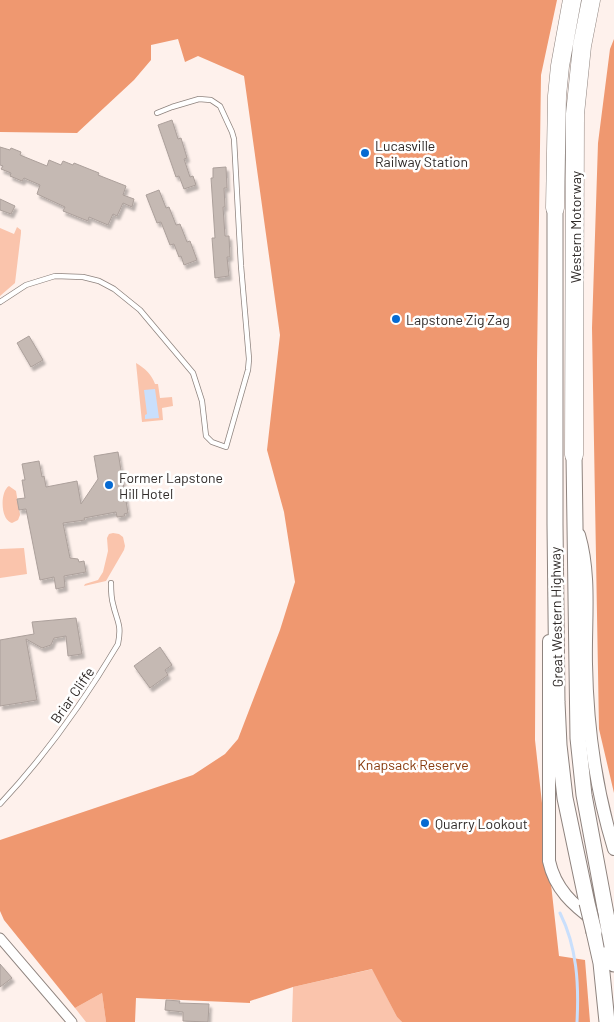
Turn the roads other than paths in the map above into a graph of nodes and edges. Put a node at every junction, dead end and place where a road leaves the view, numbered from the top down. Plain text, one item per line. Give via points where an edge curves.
1 (572, 0) edge
2 (591, 0) edge
3 (157, 113) dead end
4 (556, 208) joint
5 (0, 302) edge
6 (574, 455) joint
7 (575, 522) junction
8 (554, 524) junction
9 (111, 583) dead end
10 (0, 804) edge
11 (614, 849) edge
12 (0, 938) edge
13 (613, 941) edge
14 (614, 964) edge
15 (72, 1022) edge
16 (607, 1022) edge

1 - 4 highway, Western Motorway via 557,96
2 - 6 highway, Western Motorway via 582,46 575,114
3 - 5 lane via 199,99 211,100 220,106 234,139 249,359 226,447 206,436 202,400 193,373 140,310 114,289 92,279 55,276 26,285
4 - 8 highway, Great Western Highway
6 - 7 highway, Great Western Highway
7 - 11 main road via 585,558 590,736
7 - 13 highway, Great Western Highway, bridge via 578,738 584,795
8 - 13 main road via 550,565 549,861 556,882 568,900
8 - 16 highway, Great Western Highway, bridge via 559,745 566,798 602,972
9 - 10 lane, Briar Cliffe via 113,605 120,622 118,644 78,709
12 - 15 street
13 - 14 highway, Great Western Highway

